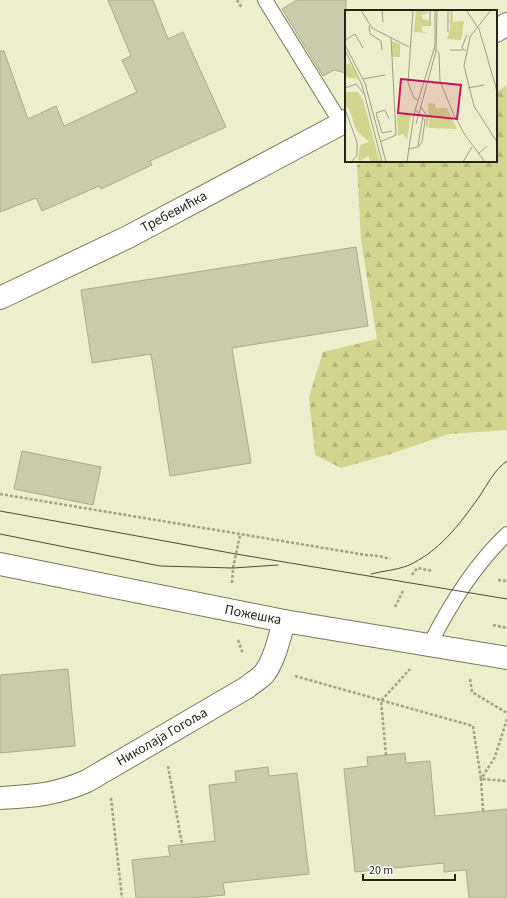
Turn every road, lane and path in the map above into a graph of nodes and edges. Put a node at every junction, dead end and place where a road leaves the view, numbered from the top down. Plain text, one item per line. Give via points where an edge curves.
1 (264, 0) edge
2 (507, 24) edge
3 (497, 30) edge
4 (344, 122) edge
5 (0, 298) edge
6 (0, 494) edge
7 (507, 534) edge
8 (240, 535) junction
9 (390, 559) dead end
10 (0, 564) edge
11 (433, 570) dead end
12 (412, 575) dead end
13 (232, 587) dead end
14 (403, 591) dead end
15 (394, 607) dead end
16 (284, 621) junction
17 (493, 625) dead end
18 (507, 628) edge
19 (429, 646) junction
20 (507, 658) edge
21 (411, 668) dead end
22 (295, 676) dead end
23 (470, 677) dead end
24 (381, 701) junction
25 (507, 713) edge
26 (507, 719) edge
27 (386, 755) dead end
28 (167, 763) dead end
29 (481, 779) junction
30 (507, 781) edge
31 (0, 798) edge
32 (112, 805) dead end
33 (483, 811) dead end
34 (182, 844) dead end
35 (122, 898) edge

1 - 4 lane
2 - 3 street
4 - 5 street, Требевићка via 128,237
6 - 8 path
7 - 19 lane via 493,547 473,573 443,617
8 - 9 path
8 - 13 path
10 - 16 street, Пожешка
11 - 12 path via 417,568
14 - 15 path
16 - 19 street, Пожешка
16 - 31 street, Николаја Гогоља via 267,668 263,675 246,688 81,783 52,793
17 - 18 path
19 - 20 street, Пожешка
21 - 24 path
22 - 24 path
23 - 25 path via 472,692
24 - 27 path
24 - 29 path via 473,726
26 - 29 path via 495,757
28 - 34 path
29 - 30 path
29 - 33 path
32 - 35 path

